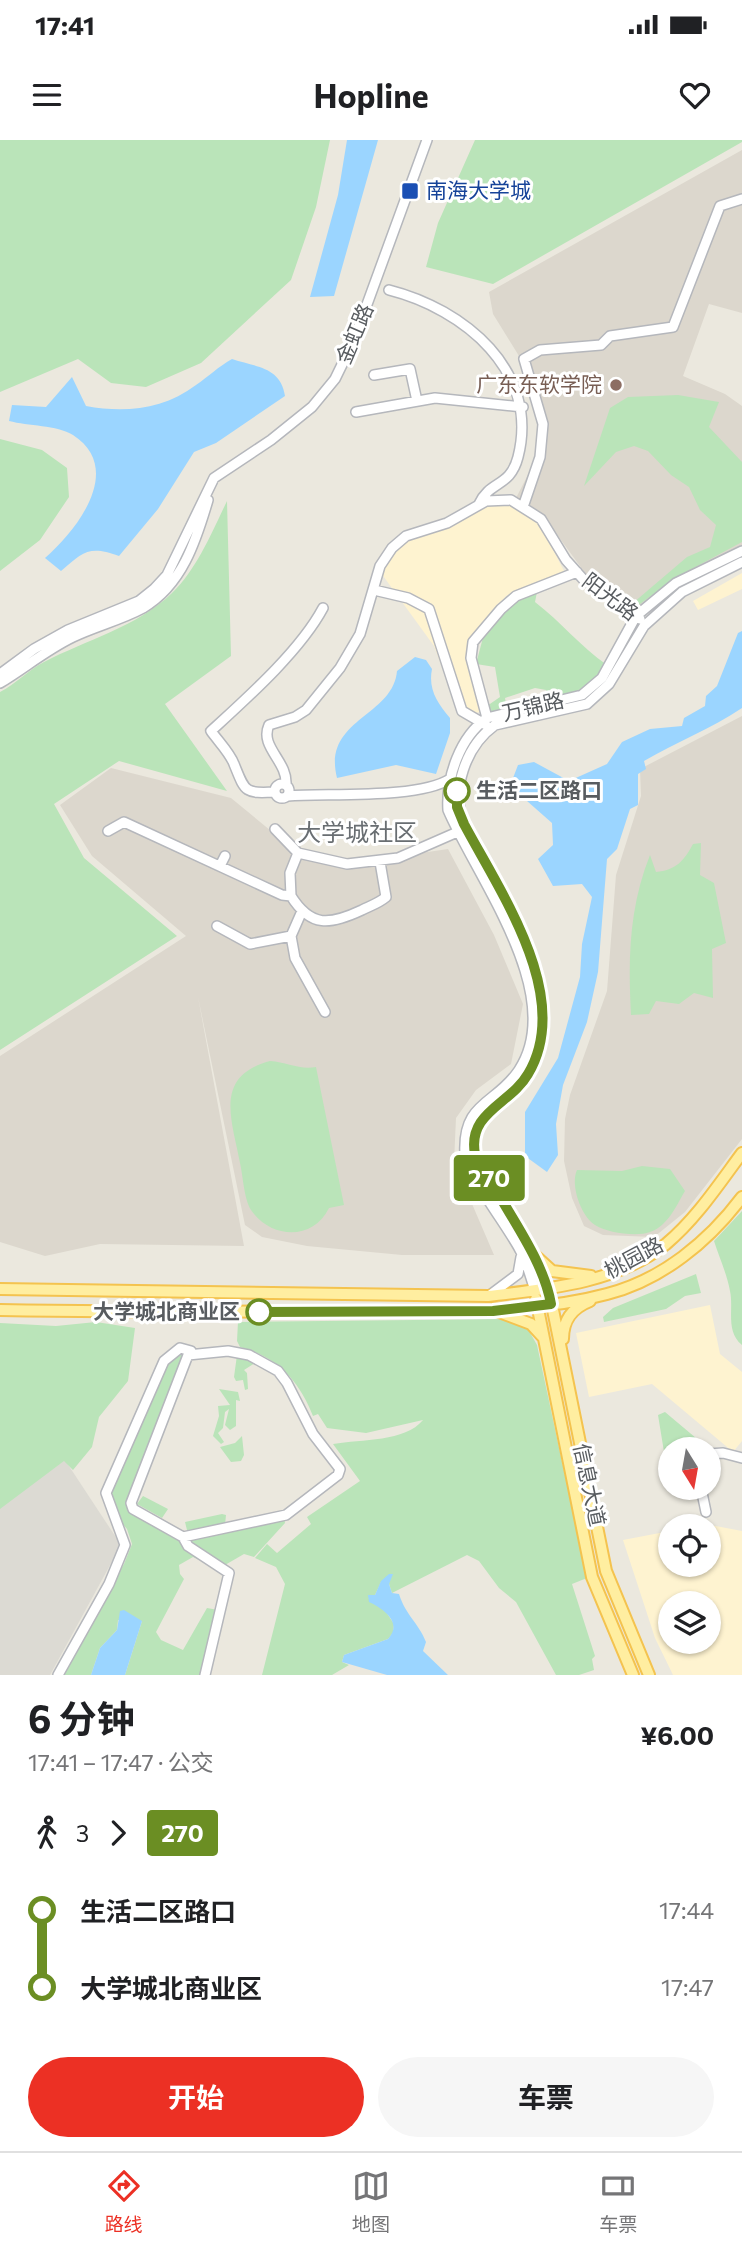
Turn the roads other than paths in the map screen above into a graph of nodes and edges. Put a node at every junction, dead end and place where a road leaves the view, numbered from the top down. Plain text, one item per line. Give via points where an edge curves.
1 (427, 140) edge
2 (742, 199) edge
3 (388, 290) dead end
4 (374, 375) dead end
5 (417, 401) junction
6 (523, 407) junction
7 (356, 412) dead end
8 (214, 478) junction
9 (479, 504) junction
10 (523, 507) junction
11 (742, 551) edge
12 (742, 562) edge
13 (577, 572) junction
14 (374, 590) junction
15 (323, 608) dead end
16 (636, 616) junction
17 (646, 624) junction
18 (0, 674) edge
19 (0, 683) edge
20 (487, 722) junction
21 (450, 779) junction
22 (286, 785) junction
23 (274, 792) junction
24 (288, 796) junction
25 (275, 829) dead end
26 (462, 830) junction
27 (108, 831) dead end
28 (298, 853) junction
29 (225, 856) dead end
30 (380, 862) junction
31 (220, 866) junction
32 (291, 896) junction
33 (302, 911) junction
34 (218, 926) dead end
35 (291, 936) junction
36 (325, 1012) dead end
37 (742, 1153) edge
38 (742, 1197) edge
39 (526, 1251) junction
40 (601, 1277) junction
41 (0, 1289) edge
42 (549, 1289) junction
43 (534, 1290) junction
44 (609, 1294) junction
45 (488, 1296) junction
46 (551, 1304) junction
47 (538, 1306) junction
48 (0, 1310) edge
49 (493, 1311) junction
50 (543, 1337) junction
51 (191, 1351) dead end
52 (564, 1362) junction
53 (721, 1453) edge
54 (742, 1458) edge
55 (704, 1500) edge
56 (706, 1512) dead end
57 (183, 1537) junction
58 (58, 1675) edge
59 (205, 1675) edge
60 (633, 1675) edge
61 (649, 1675) edge

1 - 8 street, 金虹路 via 354,340 335,379 312,407
2 - 10 street via 720,206 673,327 610,336 601,345 540,350 524,359 543,424 540,457
3 - 6 street via 438,306 476,332 511,380
4 - 5 street via 410,369
5 - 6 street via 435,398
5 - 7 street
6 - 9 street via 518,457 510,479 484,492
8 - 18 street via 167,575 154,589 139,601 68,630
8 - 19 street via 188,558 174,582 143,608 73,637
9 - 10 street via 511,500
9 - 14 street via 447,523 406,536 380,566
10 - 13 street, 阳光路 via 541,519
11 - 16 street, 万锦路 via 676,583
12 - 17 street, 万锦路 via 682,592
13 - 16 street, 阳光路
13 - 20 street via 516,596 474,642 471,658
14 - 20 street via 408,598 429,609 462,711
14 - 22 street via 360,634 340,668 306,710 273,722 266,732 287,773
15 - 23 street via 250,694 211,731 245,789
16 - 17 street, 阳光路
16 - 20 street, 万锦路 via 601,678 582,695
17 - 20 street, 万锦路 via 610,684 587,704
20 - 21 street, 万锦路 via 466,738
20 - 26 street, 万锦路 via 457,791
21 - 24 street via 416,790
21 - 26 street, 万锦路 via 447,810
22 - 23 street via 277,786
22 - 24 street
23 - 24 street via 279,798
25 - 28 street
26 - 30 street
26 - 39 street, 万锦路 via 525,941 541,987 543,1020 527,1076 476,1128 475,1155
27 - 31 street via 124,822
28 - 30 street via 347,864
28 - 32 street via 290,873
29 - 31 street
30 - 33 street via 386,897 381,901 327,922
31 - 32 street
32 - 33 street
33 - 35 street
34 - 35 street via 250,944
35 - 36 street via 303,975
37 - 40 main road, 桃园路 via 665,1244
38 - 44 main road, 桃园路 via 713,1233 678,1261
39 - 40 main road via 552,1271
39 - 42 street, 万锦路
39 - 43 street, 万锦路
39 - 45 street via 518,1274
40 - 42 main road, 桃园路
41 - 45 main road, 桃园路
42 - 43 main road, 桃园路
42 - 46 main road, 信息大道
43 - 45 main road, 桃园路
43 - 47 main road, 信息大道
44 - 46 main road, 桃园路
44 - 52 main road via 579,1305 568,1316 563,1326
46 - 47 main road, 桃园路
46 - 52 main road, 信息大道
47 - 49 main road, 桃园路
47 - 50 main road, 信息大道
48 - 49 main road
49 - 50 main road via 531,1324
50 - 60 main road, 信息大道 via 592,1577
51 - 58 street via 180,1348 164,1361 120,1457 106,1493 125,1545
52 - 61 main road, 信息大道 via 606,1571
53 - 54 street
55 - 56 street
57 - 57 street via 286,1515 338,1475 340,1469 299,1410 287,1383 278,1371 249,1355 229,1351 188,1355 131,1503
57 - 59 street via 188,1546 229,1573

